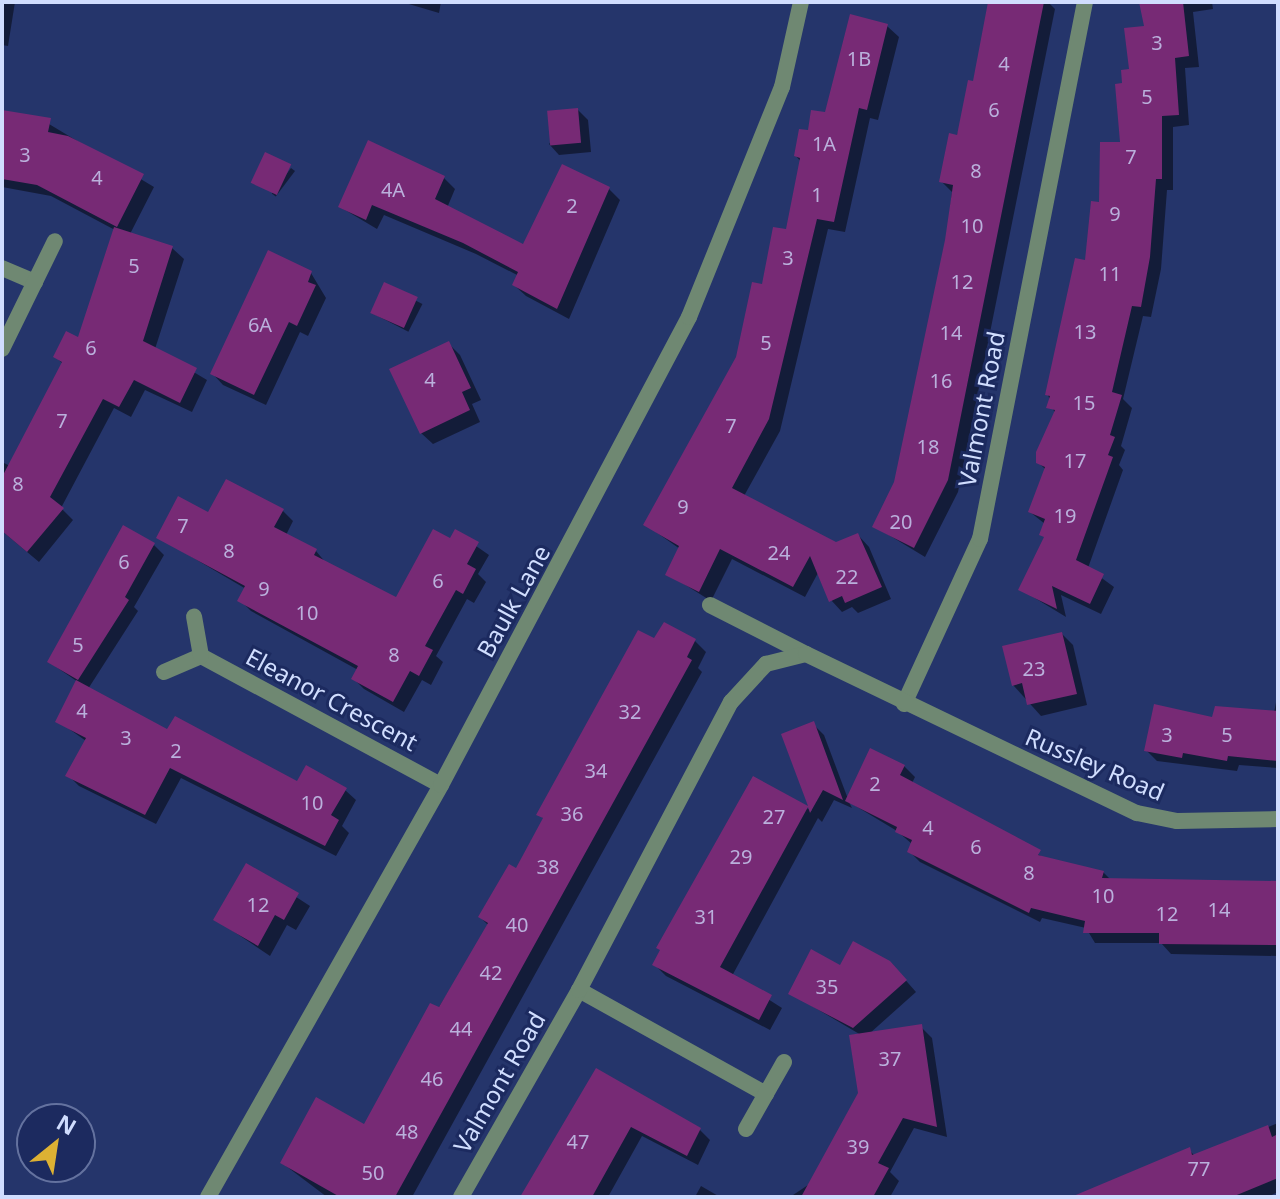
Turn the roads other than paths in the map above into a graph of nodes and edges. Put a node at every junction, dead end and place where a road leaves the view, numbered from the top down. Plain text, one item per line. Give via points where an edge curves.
1 (801, 2) edge
2 (1085, 2) edge
3 (55, 241) dead end
4 (2, 268) edge
5 (35, 282) junction
6 (2, 349) edge
7 (710, 605) dead end
8 (194, 617) dead end
9 (806, 654) junction
10 (201, 656) junction
11 (164, 672) dead end
12 (904, 704) junction
13 (441, 785) junction
14 (1278, 819) edge
15 (579, 990) junction
16 (784, 1062) dead end
17 (766, 1094) junction
18 (746, 1129) dead end
19 (208, 1197) edge
20 (461, 1197) edge

1 - 13 street, Baulk Lane via 782,87 689,317
2 - 12 street, Valmont Road via 980,539
3 - 5 street
4 - 5 street
5 - 6 street
7 - 9 street
8 - 10 street
9 - 12 street
9 - 15 street, Valmont Road via 766,664 731,702
10 - 11 street
10 - 13 street, Eleanor Crescent
12 - 14 street, Russley Road via 1137,813 1177,821
13 - 19 street, Baulk Lane
15 - 17 street
15 - 20 street, Valmont Road
16 - 17 street
17 - 18 street

